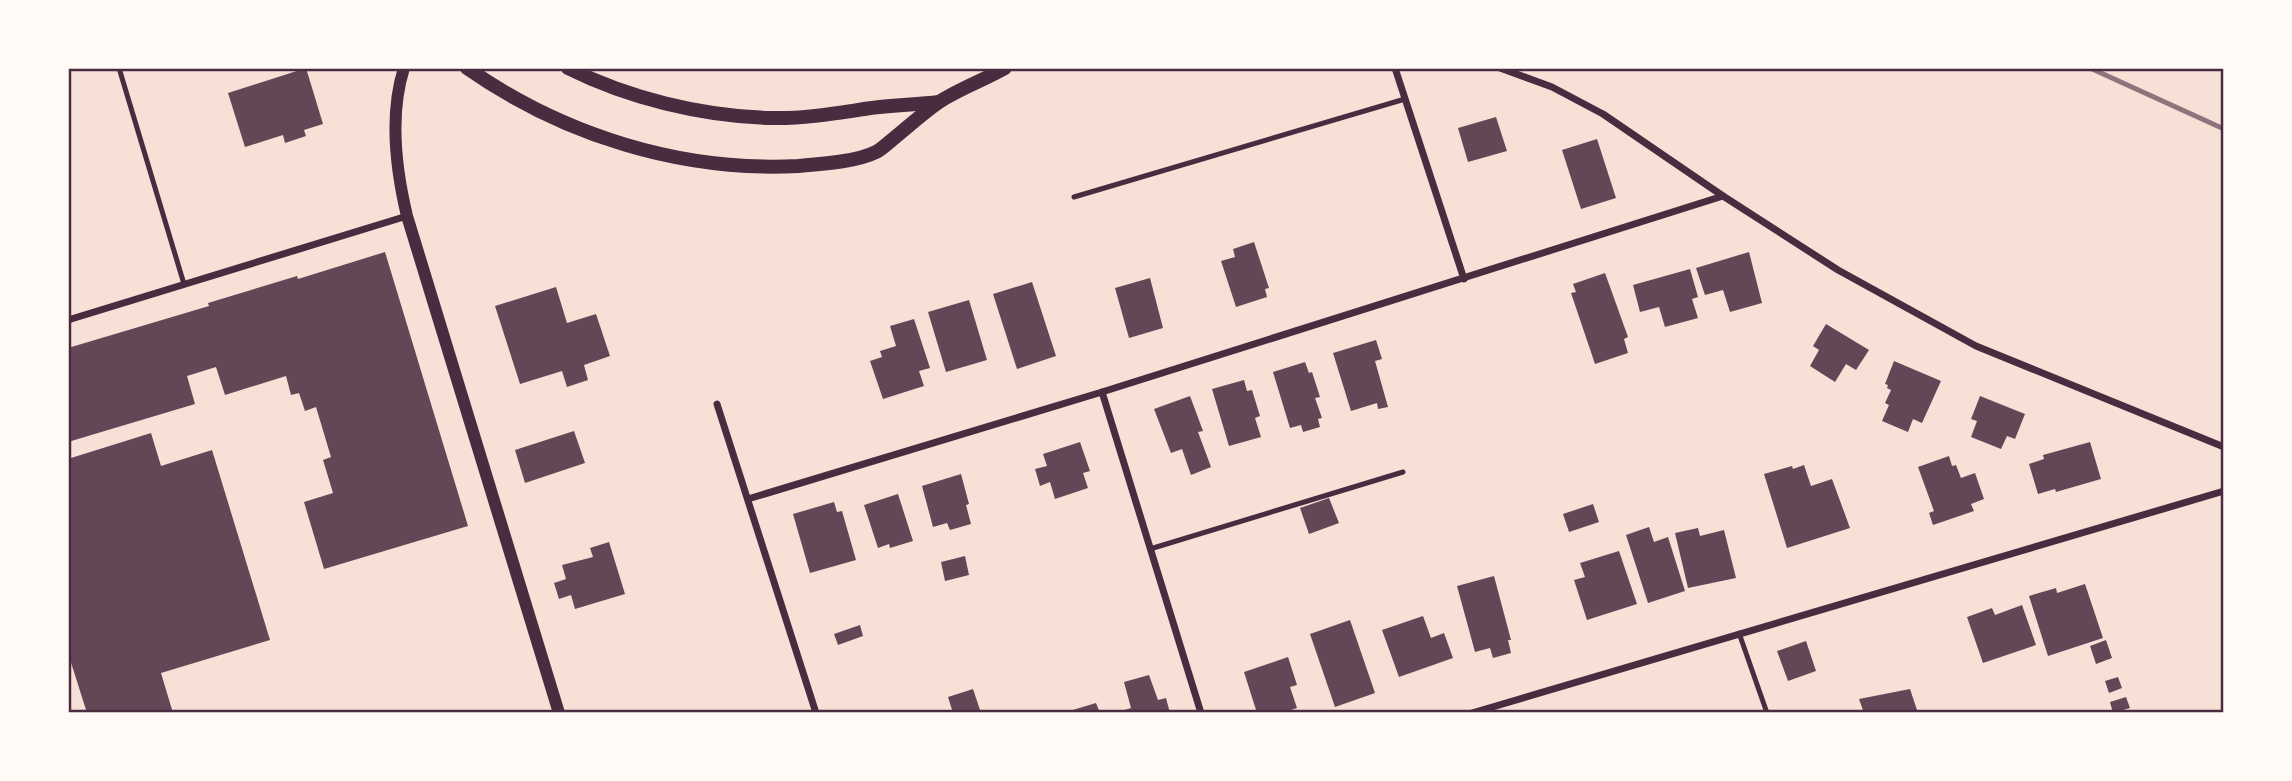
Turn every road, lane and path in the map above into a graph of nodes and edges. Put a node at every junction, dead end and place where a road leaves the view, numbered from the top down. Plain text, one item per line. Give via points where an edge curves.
1 (119, 68) edge
2 (404, 68) edge
3 (467, 68) edge
4 (568, 68) edge
5 (1005, 68) edge
6 (1395, 68) edge
7 (1500, 68) edge
8 (1405, 99) junction
9 (940, 102) junction
10 (1723, 196) junction
11 (1074, 198) dead end
12 (407, 216) junction
13 (1464, 279) junction
14 (184, 284) junction
15 (68, 320) edge
16 (1102, 392) junction
17 (718, 404) dead end
18 (2224, 447) edge
19 (1403, 472) dead end
20 (2224, 491) edge
21 (748, 499) junction
22 (1150, 549) junction
23 (1740, 633) junction
24 (559, 713) edge
25 (816, 713) edge
26 (1201, 713) edge
27 (1472, 713) edge
28 (1767, 713) edge

1 - 14 lane
2 - 12 street via 396,139 397,173
3 - 9 main road via 548,115 614,142 733,164 810,165 876,152
4 - 9 main road via 609,86 675,105 767,118 831,116
5 - 9 main road
6 - 8 street
7 - 10 street via 1552,87 1603,114
8 - 11 lane
8 - 13 street
10 - 13 street
10 - 18 street via 1838,270 1976,346
12 - 14 street
12 - 24 street
13 - 16 street
14 - 15 street
16 - 21 street
16 - 22 street
17 - 21 street
19 - 22 lane
20 - 23 street
21 - 25 street
22 - 26 street
23 - 27 street
23 - 28 lane

